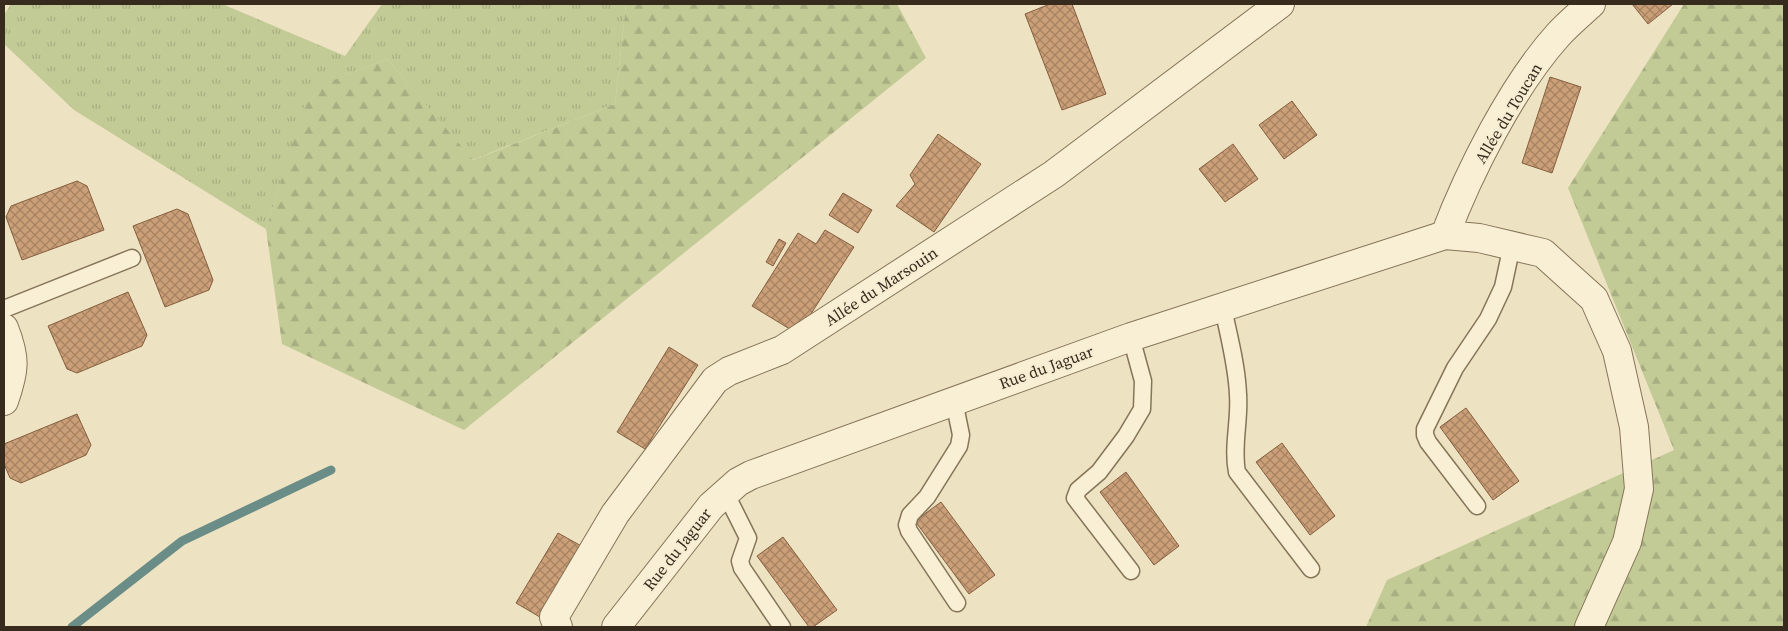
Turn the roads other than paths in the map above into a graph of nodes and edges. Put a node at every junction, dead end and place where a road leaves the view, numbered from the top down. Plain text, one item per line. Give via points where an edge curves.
1 (1280, 4) edge
2 (1591, 4) edge
3 (1445, 236) junction
4 (1512, 245) junction
5 (132, 258) dead end
6 (1222, 308) junction
7 (4, 309) edge
8 (4, 328) edge
9 (1131, 337) junction
10 (4, 401) edge
11 (954, 401) junction
12 (725, 492) junction
13 (1477, 506) dead end
14 (1310, 569) dead end
15 (1131, 571) dead end
16 (957, 603) dead end
17 (558, 627) edge
18 (616, 627) edge
19 (782, 627) edge
20 (1589, 627) edge

1 - 17 street, Allée du Marsouin via 1054,174 782,350 715,380 615,514 554,617
2 - 3 street, Allée du Toucan via 1557,36 1523,82 1483,151
3 - 4 street, Rue du Jaguar via 1479,238
3 - 6 street, Rue du Jaguar
4 - 13 lane via 1503,287 1488,319 1455,368 1425,429 1428,442
4 - 20 street, Rue du Jaguar via 1542,253 1594,299 1617,351 1634,427 1639,489 1627,542
5 - 7 lane
6 - 9 street, Rue du Jaguar
6 - 14 lane via 1233,352 1238,396 1237,472
8 - 10 street via 14,352
9 - 11 street, Rue du Jaguar
9 - 15 lane via 1143,381 1142,409 1099,472 1078,490 1075,498
11 - 12 street, Rue du Jaguar via 751,475
11 - 16 lane via 961,435 959,446 907,525
12 - 18 street, Rue du Jaguar
12 - 19 lane via 748,538 740,561 742,568

